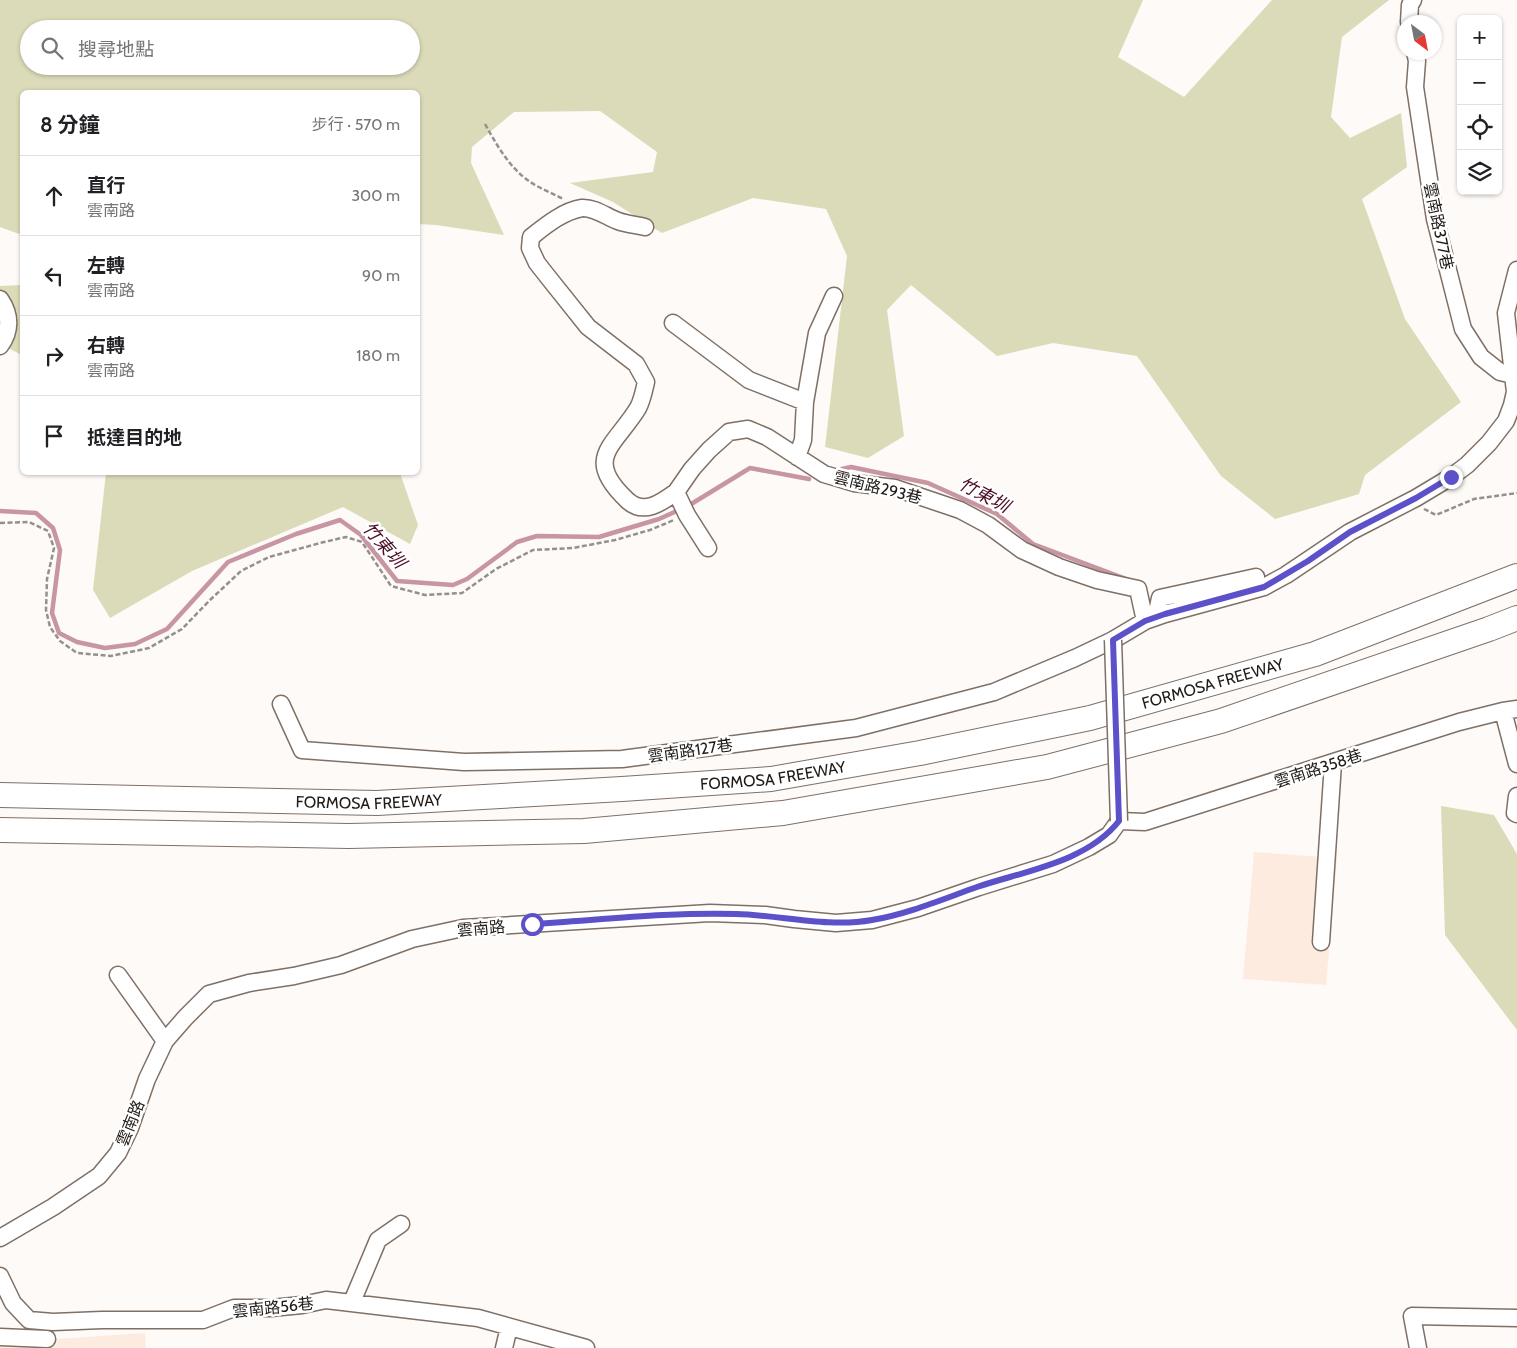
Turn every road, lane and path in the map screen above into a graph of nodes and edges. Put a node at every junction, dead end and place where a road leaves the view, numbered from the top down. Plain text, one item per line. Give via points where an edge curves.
1 (1413, 0) edge
2 (1409, 15) edge
3 (1418, 60) edge
4 (485, 124) dead end
5 (583, 208) junction
6 (645, 227) dead end
7 (1517, 270) edge
8 (834, 296) dead end
9 (0, 299) edge
10 (673, 323) dead end
11 (0, 346) edge
12 (1513, 375) junction
13 (805, 402) junction
14 (797, 457) junction
15 (1517, 493) edge
16 (1416, 498) junction
17 (681, 503) junction
18 (0, 523) edge
19 (708, 548) dead end
20 (1517, 576) edge
21 (1256, 577) dead end
22 (1517, 618) edge
23 (1151, 619) junction
24 (1113, 640) junction
25 (281, 704) dead end
26 (1510, 710) edge
27 (1333, 763) junction
28 (1517, 764) edge
29 (0, 795) edge
30 (1517, 796) edge
31 (1517, 814) edge
32 (1119, 821) junction
33 (0, 830) edge
34 (1321, 942) dead end
35 (118, 975) dead end
36 (165, 1041) junction
37 (401, 1224) dead end
38 (0, 1238) edge
39 (0, 1276) edge
40 (352, 1302) junction
41 (1517, 1318) edge
42 (509, 1327) junction
43 (0, 1338) edge
44 (47, 1339) dead end
45 (504, 1348) edge
46 (586, 1348) edge
47 (1418, 1348) edge

1 - 2 street
3 - 12 street, 雲南路377巷 via 1415,87 1435,219 1464,329 1481,357 1500,372
4 - 5 path via 514,169 534,184
5 - 6 street via 620,222
5 - 17 street via 566,213 545,226 531,237 530,248 537,263 588,327 636,364 646,382 639,406 608,446 603,461 608,476 634,506 646,508 663,501
7 - 12 street via 1506,313
8 - 13 street via 817,333
9 - 11 street via 8,313 9,323 8,334
10 - 13 street via 749,380
12 - 16 street via 1515,392 1506,422 1467,465
13 - 14 street via 803,440
14 - 17 street, 雲南路293巷 via 748,429 729,432 692,470
14 - 23 street, 雲南路293巷 via 824,474 846,481 896,488 960,510 988,525 1022,550 1059,567 1138,589
15 - 16 path via 1474,499 1436,515 1425,510
16 - 23 street via 1350,532 1264,587
17 - 18 path via 650,530 573,548 533,550 496,569 462,593 425,595 391,586 362,542 346,538 324,542 269,557 241,571 182,629 149,648 111,656 77,653 60,641 50,627 46,610 47,579 54,548 48,531 29,522
17 - 19 street
20 - 29 highway, FORMOSA FREEWAY via 1315,654 1090,718 771,779 377,803
21 - 23 street via 1160,598
22 - 33 highway, FORMOSA FREEWAY via 1212,723 1047,767 783,813 584,831 418,835
23 - 24 street
24 - 25 street, 雲南路127巷 via 994,692 856,728 622,759 464,762 302,750
24 - 32 street, bridge
26 - 27 street, 雲南路358巷 via 1459,722
26 - 28 street
27 - 32 street, 雲南路358巷 via 1146,822
27 - 34 street
30 - 31 street
32 - 36 street, 雲南路 via 1109,835 1054,864 872,920 836,923 765,914 710,913 463,928 412,939 341,965 209,994
35 - 36 street
36 - 38 street, 雲南路 via 118,1153 99,1176
37 - 40 street via 378,1240
39 - 40 street, 雲南路56巷 via 12,1303 30,1320 53,1322 204,1320 234,1308 302,1306 326,1300
40 - 42 street, 雲南路56巷 via 478,1318
41 - 47 street via 1412,1316
42 - 45 street
42 - 46 street, 雲南路56巷
43 - 44 street

